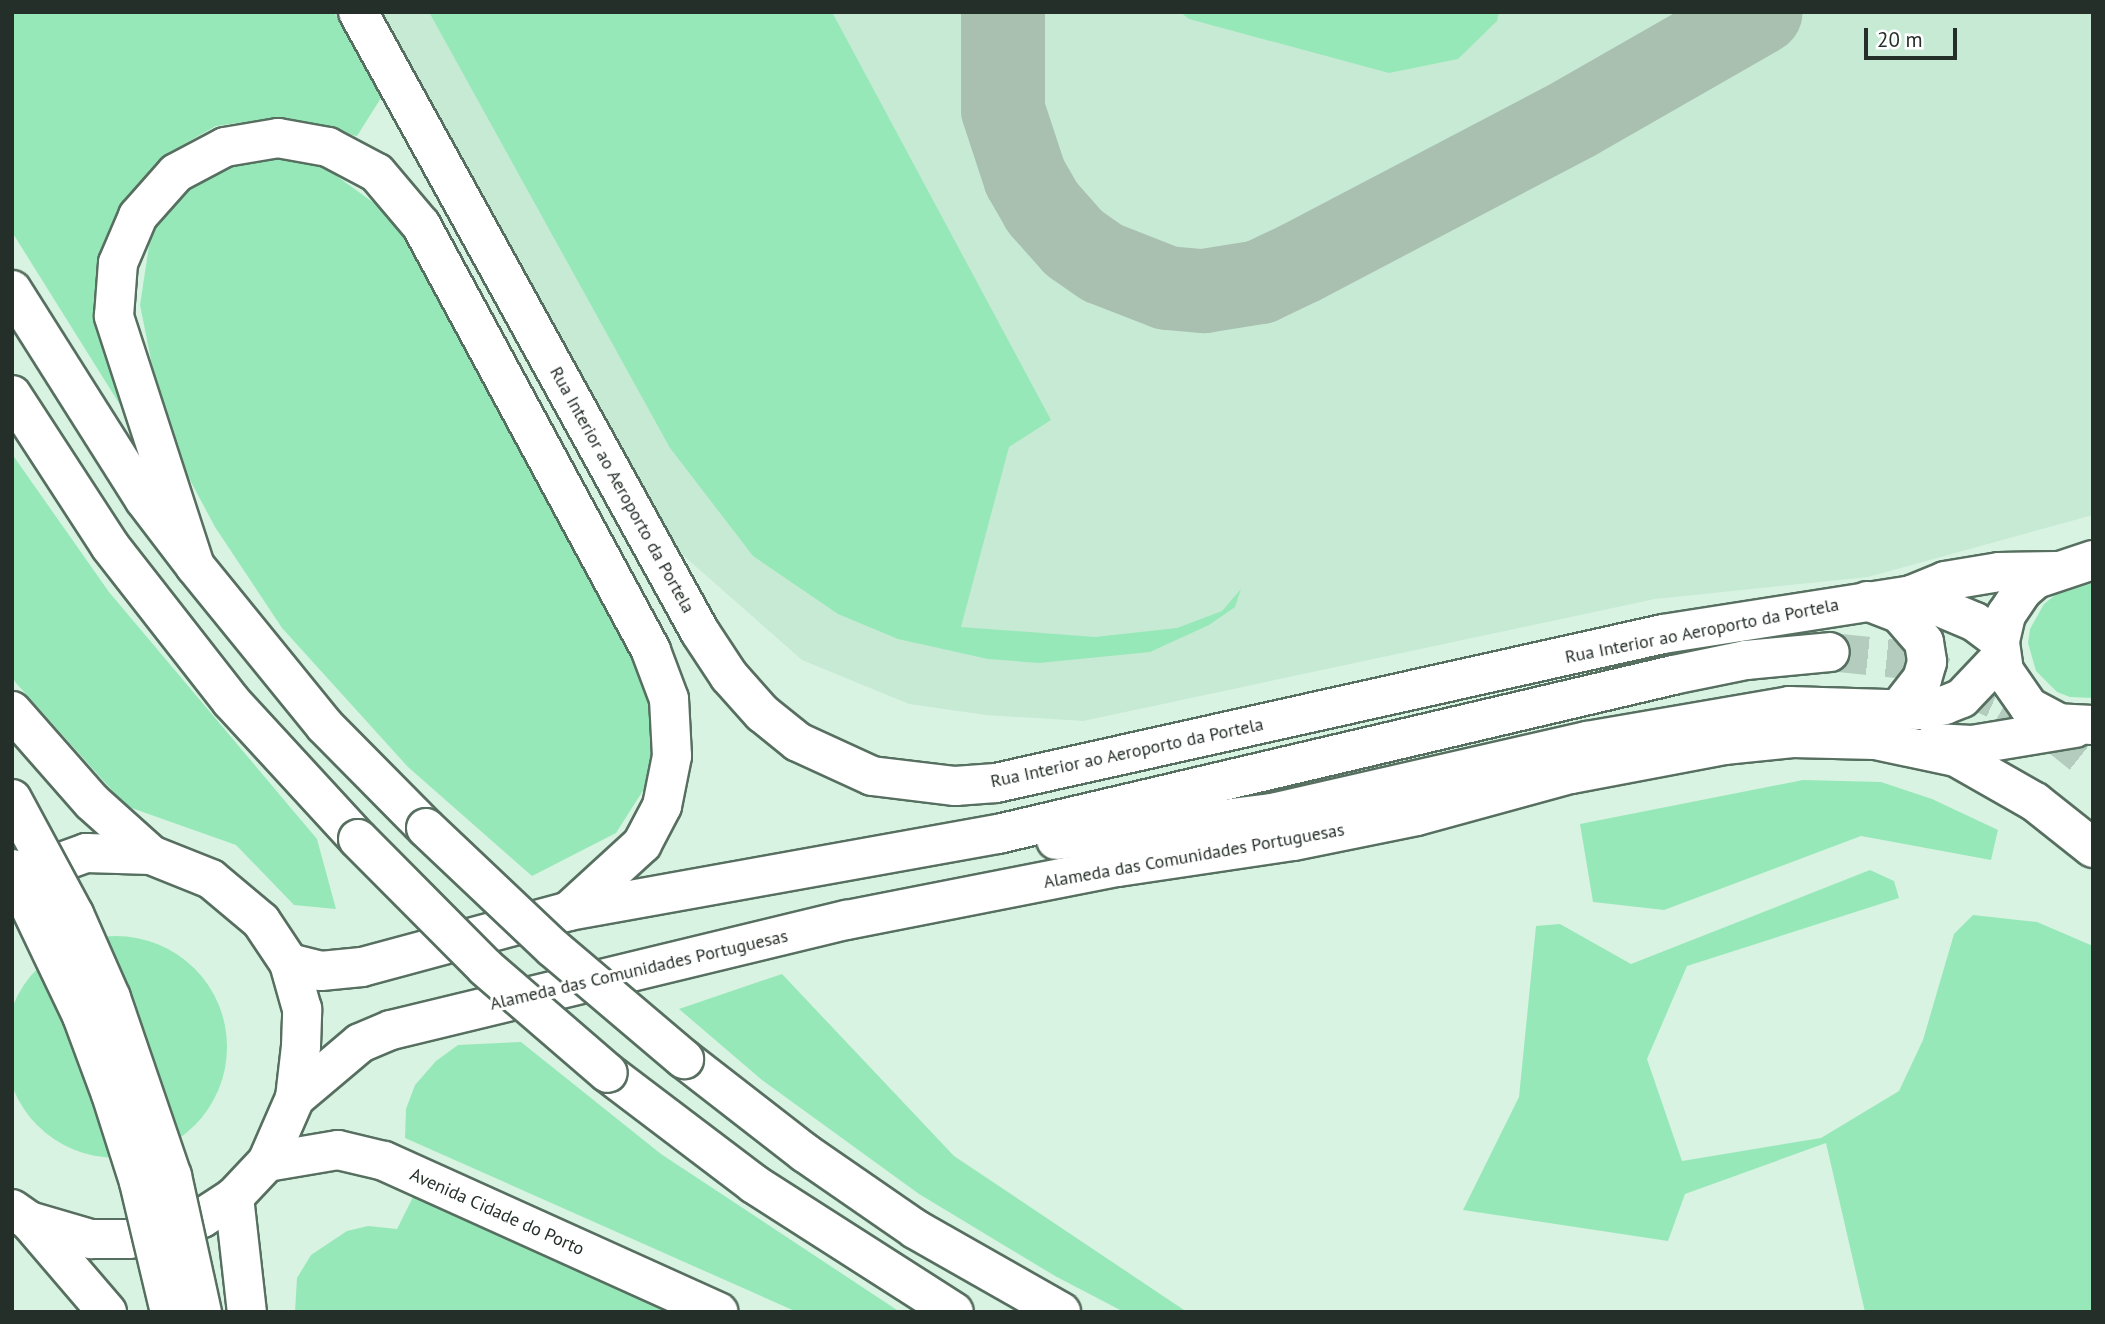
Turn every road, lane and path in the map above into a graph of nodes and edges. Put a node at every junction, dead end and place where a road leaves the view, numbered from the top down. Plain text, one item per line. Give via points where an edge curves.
1 (358, 12) edge
2 (12, 290) edge
3 (12, 395) edge
4 (2093, 560) edge
5 (195, 566) junction
6 (2056, 570) junction
7 (1911, 595) junction
8 (1867, 601) junction
9 (2000, 649) junction
10 (1830, 652) tunnel mouth
11 (1898, 710) junction
12 (12, 711) edge
13 (2092, 724) edge
14 (1875, 740) junction
15 (12, 799) edge
16 (998, 835) junction
17 (2093, 848) edge
18 (151, 855) junction
19 (12, 869) edge
20 (12, 881) edge
21 (569, 911) junction
22 (289, 963) junction
23 (295, 1098) junction
24 (267, 1162) junction
25 (234, 1197) junction
26 (21, 1215) edge
27 (107, 1312) edge
28 (170, 1312) edge
29 (202, 1312) edge
30 (247, 1312) edge
31 (719, 1312) edge
32 (954, 1312) edge
33 (1062, 1312) edge

1 - 8 main road, Rua Interior ao Aeroporto da Portela via 700,632 729,676 762,713 831,761 872,776 915,784 996,783 1663,634
2 - 5 main road via 144,499
3 - 32 main road, bridge via 110,546 231,701 485,967 608,1073 754,1184
4 - 6 main road, Rua Interior ao Aeroporto da Portela
5 - 21 main road via 114,316 118,263 138,216 176,173 225,147 278,138 328,146 377,173 421,225 651,650 669,699 673,755 662,806 642,844
5 - 33 main road, bridge via 325,726 553,948 684,1059 806,1153 915,1230
6 - 7 main road, Rua Interior ao Aeroporto da Portela via 1958,579
6 - 9 main road via 2036,579 2014,601
7 - 8 main road, Rua Interior ao Aeroporto da Portela
7 - 9 main road via 1975,622
8 - 11 main road via 1899,613 1924,642 1927,662 1922,679
9 - 11 main road via 1962,698 1919,710
9 - 13 main road via 2011,687 2040,716 2073,726
10 - 16 main road via 1746,660 1673,675
11 - 16 main road via 1789,706 1587,741 1260,815 1090,838
12 - 18 main road via 92,802
13 - 14 main road via 1972,745
14 - 17 main road, Alameda das Comunidades Portuguesas via 1956,757 2035,802
14 - 23 main road, Alameda das Comunidades Portuguesas via 1793,738 1724,745 1571,774 1417,816 847,920 391,1030 360,1043
15 - 29 main road, bridge via 74,915 111,998 172,1176
16 - 21 main road
18 - 20 main road via 86,853 28,870
18 - 22 main road via 211,879 261,921
19 - 28 main road, bridge via 82,1016 111,1094 139,1182
21 - 22 main road via 362,967 321,971
22 - 23 main road via 302,1009
23 - 24 main road
24 - 25 main road
24 - 31 main road, Avenida Cidade do Porto via 338,1150 384,1161
25 - 26 main road via 167,1232 130,1239 91,1239
25 - 30 main road
26 - 27 main road

